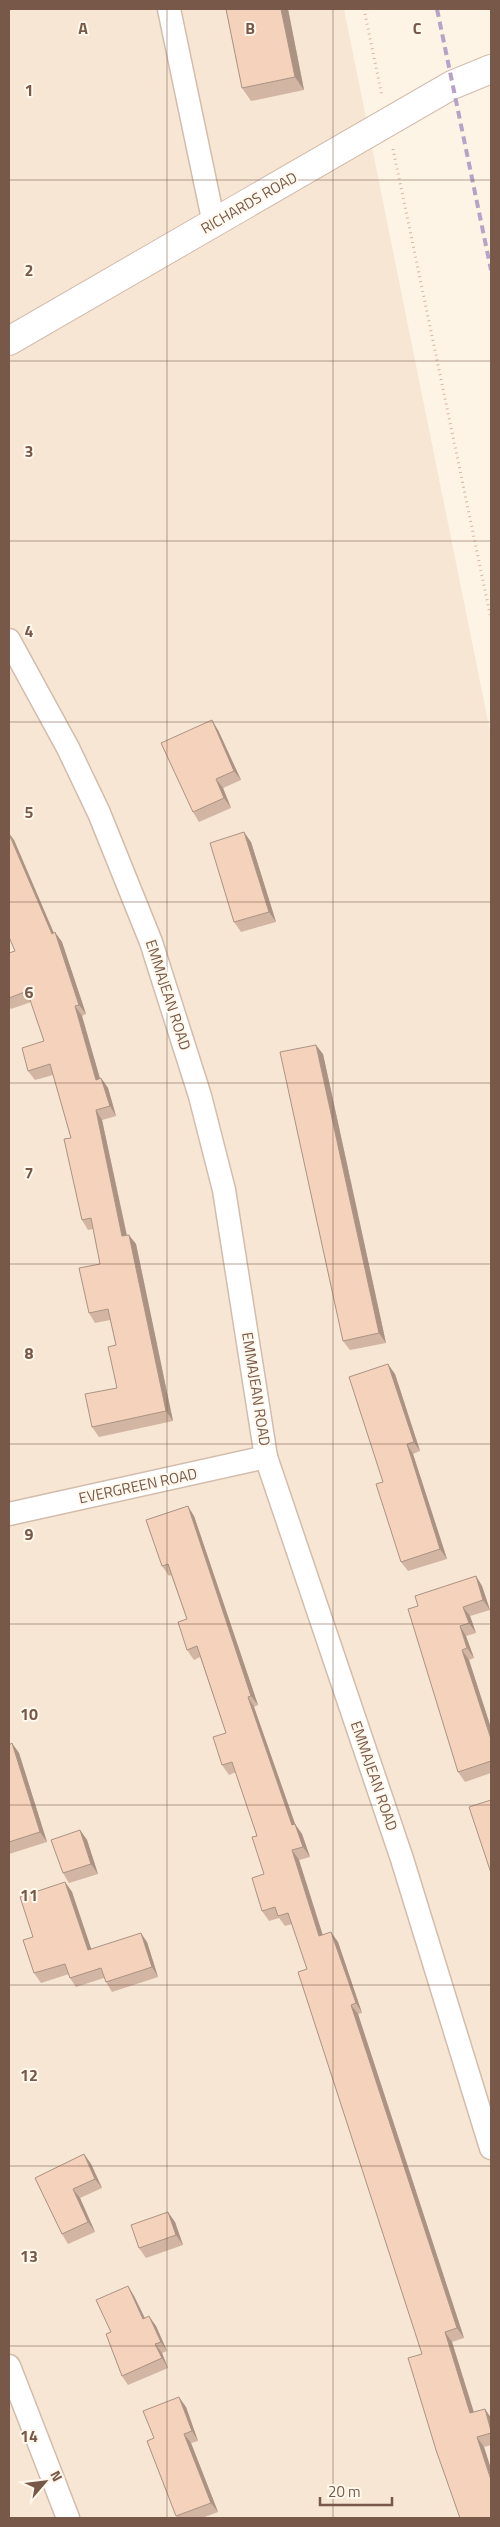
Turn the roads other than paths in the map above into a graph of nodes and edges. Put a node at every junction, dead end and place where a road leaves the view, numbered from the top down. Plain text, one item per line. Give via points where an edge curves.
1 (169, 9) edge
2 (491, 69) edge
3 (214, 224) junction
4 (9, 340) edge
5 (9, 640) edge
6 (266, 1458) junction
7 (9, 1514) edge
8 (491, 2148) edge
9 (9, 2366) edge
10 (68, 2518) edge

1 - 3 street
2 - 3 street, RICHARDS ROAD via 452,85
3 - 4 street, RICHARDS ROAD
5 - 6 street, EMMAJEAN ROAD via 99,813 151,942 200,1096 224,1190
6 - 7 street, EVERGREEN ROAD
6 - 8 street, EMMAJEAN ROAD via 402,1859
9 - 10 street

